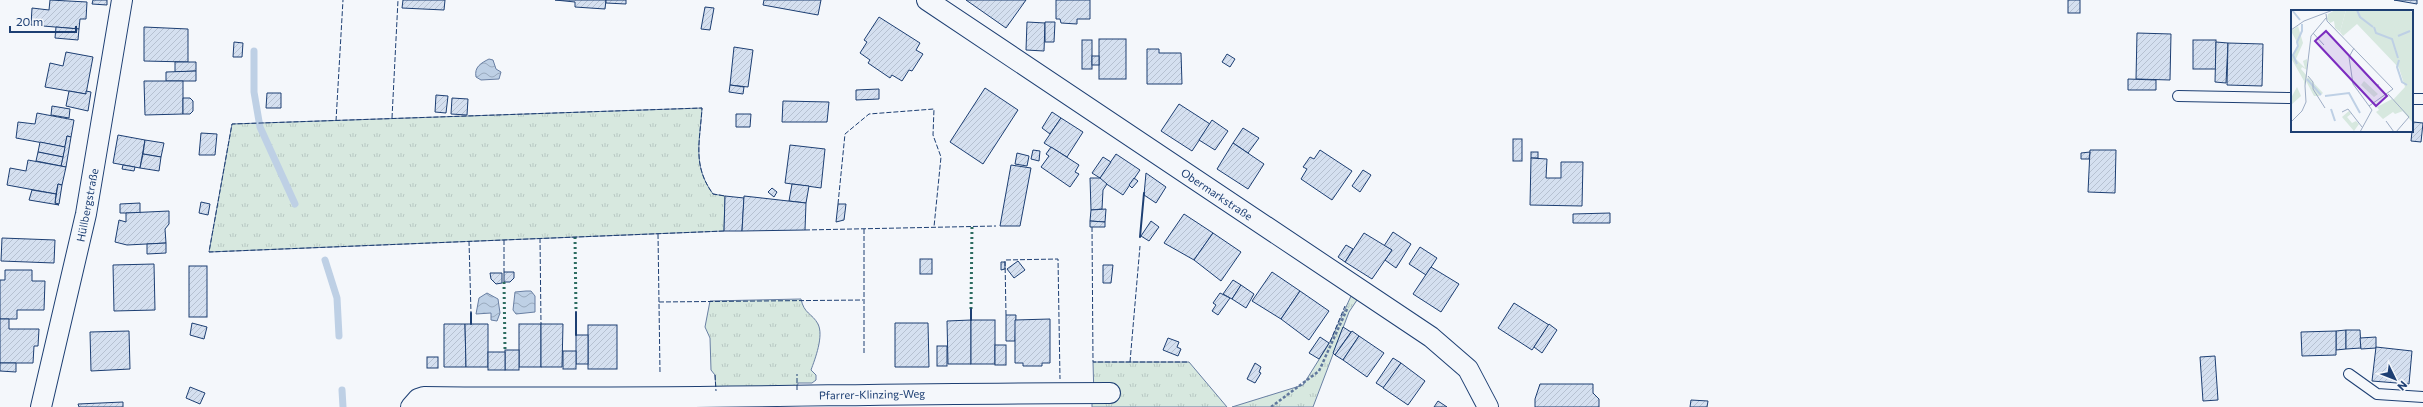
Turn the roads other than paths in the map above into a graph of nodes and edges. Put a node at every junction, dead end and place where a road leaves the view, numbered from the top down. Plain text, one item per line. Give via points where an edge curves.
1 (122, 0) edge
2 (932, 2) edge
3 (2178, 96) dead end
4 (2291, 98) edge
5 (2349, 374) dead end
6 (1110, 393) dead end
7 (2423, 397) edge
8 (984, 399) edge
9 (539, 403) edge
10 (41, 407) edge
11 (411, 407) edge
12 (1488, 407) edge

1 - 10 street, Hüllbergstraße via 86,214
2 - 12 street, Obermarkstraße via 1431,337 1468,369
3 - 4 lane
5 - 7 lane via 2377,394
6 - 8 street, Pfarrer-Klinzing-Weg
8 - 9 street, Pfarrer-Klinzing-Weg via 761,396
9 - 11 street, Pfarrer-Klinzing-Weg via 424,397 418,399

